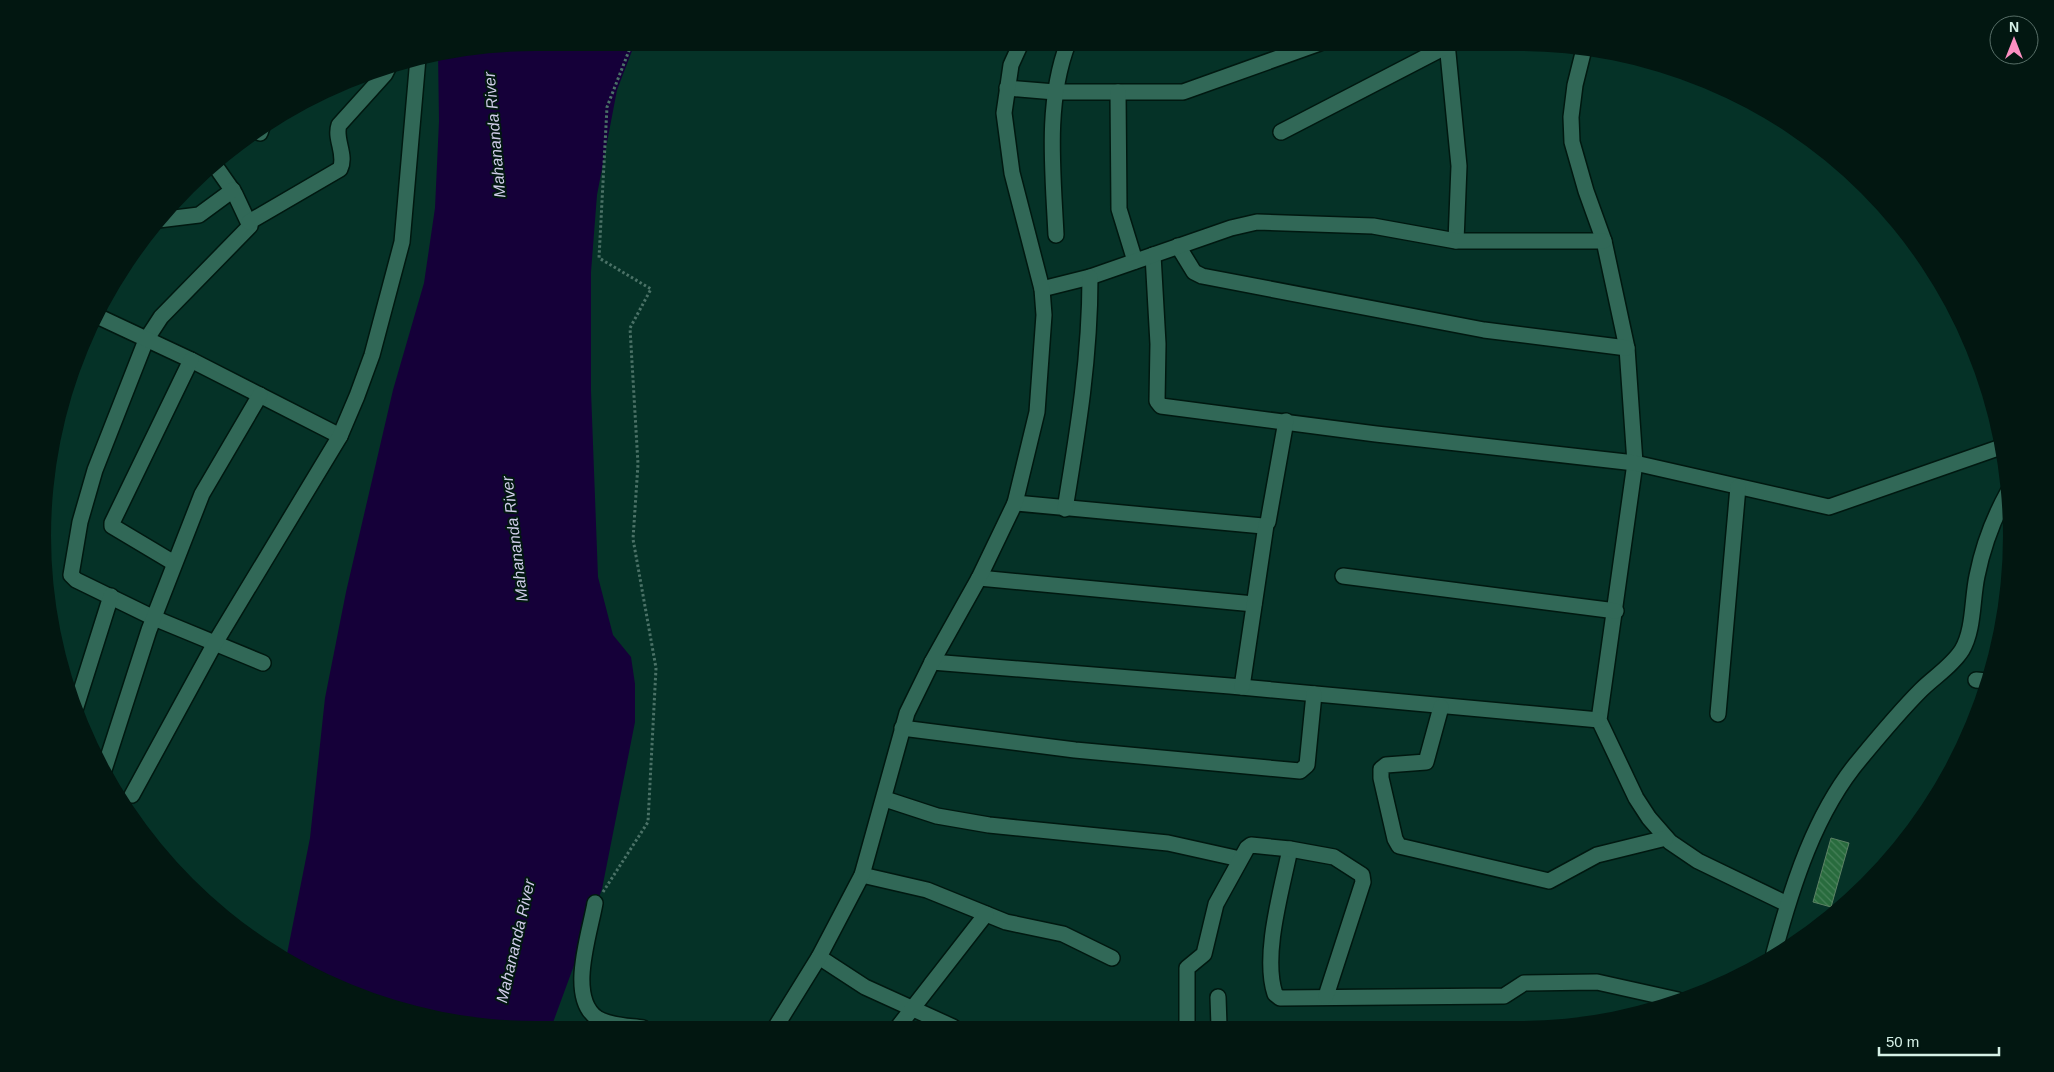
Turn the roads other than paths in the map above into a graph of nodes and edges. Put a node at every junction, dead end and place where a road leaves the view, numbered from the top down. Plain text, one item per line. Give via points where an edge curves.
1 (1017, 51) edge
2 (1066, 51) edge
3 (1281, 51) edge
4 (1436, 51) edge
5 (1448, 51) edge
6 (1582, 55) edge
7 (417, 67) edge
8 (383, 76) edge
9 (1007, 88) junction
10 (1055, 92) junction
11 (1118, 92) junction
12 (1281, 132) dead end
13 (218, 170) edge
14 (232, 190) junction
15 (170, 219) edge
16 (250, 222) junction
17 (1056, 235) dead end
18 (1456, 241) junction
19 (1604, 241) junction
20 (1178, 246) junction
21 (1153, 255) junction
22 (1134, 261) junction
23 (1090, 277) junction
24 (1042, 289) junction
25 (103, 319) edge
26 (146, 340) junction
27 (1627, 348) junction
28 (191, 360) junction
29 (260, 395) junction
30 (1286, 421) junction
31 (340, 436) junction
32 (1994, 448) edge
33 (1635, 463) junction
34 (1738, 487) junction
35 (1015, 503) junction
36 (2002, 503) edge
37 (1065, 509) junction
38 (1266, 525) junction
39 (174, 563) junction
40 (1343, 576) dead end
41 (979, 578) junction
42 (112, 596) junction
43 (1254, 604) junction
44 (1616, 611) junction
45 (154, 618) junction
46 (215, 643) junction
47 (932, 662) junction
48 (263, 663) dead end
49 (1242, 687) junction
50 (1314, 694) junction
51 (79, 698) edge
52 (1441, 707) junction
53 (1718, 714) dead end
54 (1599, 720) junction
55 (902, 728) junction
56 (107, 761) edge
57 (132, 795) dead end
58 (885, 799) junction
59 (1666, 838) junction
60 (1290, 848) junction
61 (1240, 859) junction
62 (862, 875) junction
63 (596, 903) road end
64 (1787, 904) junction
65 (986, 914) junction
66 (1776, 946) edge
67 (819, 957) junction
68 (1112, 958) dead end
69 (1326, 996) junction
70 (1666, 997) edge
71 (1218, 998) dead end
72 (912, 1010) junction
73 (609, 1021) edge
74 (779, 1021) edge
75 (903, 1021) edge
76 (939, 1021) edge
77 (1187, 1021) edge
78 (1219, 1021) edge

1 - 9 street
2 - 10 street
3 - 11 street via 1183,92
4 - 12 street
5 - 18 street via 1459,166
6 - 19 street via 1571,117 1572,142
7 - 31 street via 402,242 372,355
8 - 16 street via 338,125 342,161 338,172
9 - 10 street
9 - 24 street via 1004,114 1012,173
10 - 11 street
10 - 17 street
11 - 22 street via 1119,209
13 - 14 street
14 - 15 street via 199,215
14 - 16 street
16 - 26 street via 249,227 161,317
18 - 19 street
18 - 20 street via 1373,226 1257,222
19 - 27 street
20 - 21 street
20 - 27 street via 1194,272 1202,276 1484,330
21 - 22 street
21 - 30 street via 1159,406
22 - 23 street
23 - 24 street
23 - 37 street via 1089,342
24 - 35 street via 1044,315 1037,412
25 - 26 street
26 - 28 street
26 - 42 street via 95,470 70,570 76,580
27 - 33 street
28 - 29 street
28 - 39 street via 112,523 112,526
29 - 31 street
29 - 39 street via 202,494
30 - 33 street
30 - 38 street
31 - 46 street
32 - 34 street via 1834,506
33 - 34 street
33 - 44 street
34 - 53 street
35 - 37 street
35 - 41 street
36 - 64 street via 1983,549 1962,650 1921,690 1838,787 1823,815
37 - 38 street via 1259,527
38 - 43 street
39 - 45 street
40 - 44 street
41 - 43 street
41 - 47 street
42 - 45 street
42 - 51 street
43 - 49 street
44 - 54 street
45 - 46 street
45 - 56 street
46 - 48 street
46 - 57 street
47 - 49 street
47 - 55 street
49 - 50 street
50 - 52 street
50 - 55 street via 1307,765 1300,771 1075,750
52 - 54 street
52 - 59 street via 1426,762 1386,764 1381,769 1399,846 1548,881 1597,855
54 - 59 street via 1636,798
55 - 58 street
58 - 61 street via 937,816 989,825 1160,842
58 - 62 street
59 - 64 street via 1698,861
60 - 61 street via 1251,845
60 - 69 street via 1273,929 1273,988 1280,998
60 - 69 street via 1334,856 1362,875 1363,882
61 - 77 street via 1216,904 1204,954 1187,968
62 - 65 street via 927,890
62 - 67 street
63 - 73 street via 580,981 592,1014
64 - 66 street
65 - 68 street via 1024,927 1063,934
65 - 72 street
67 - 72 street via 865,987
67 - 74 street
69 - 70 street via 1504,996 1524,983 1596,982
71 - 78 street
72 - 75 street
72 - 76 street

